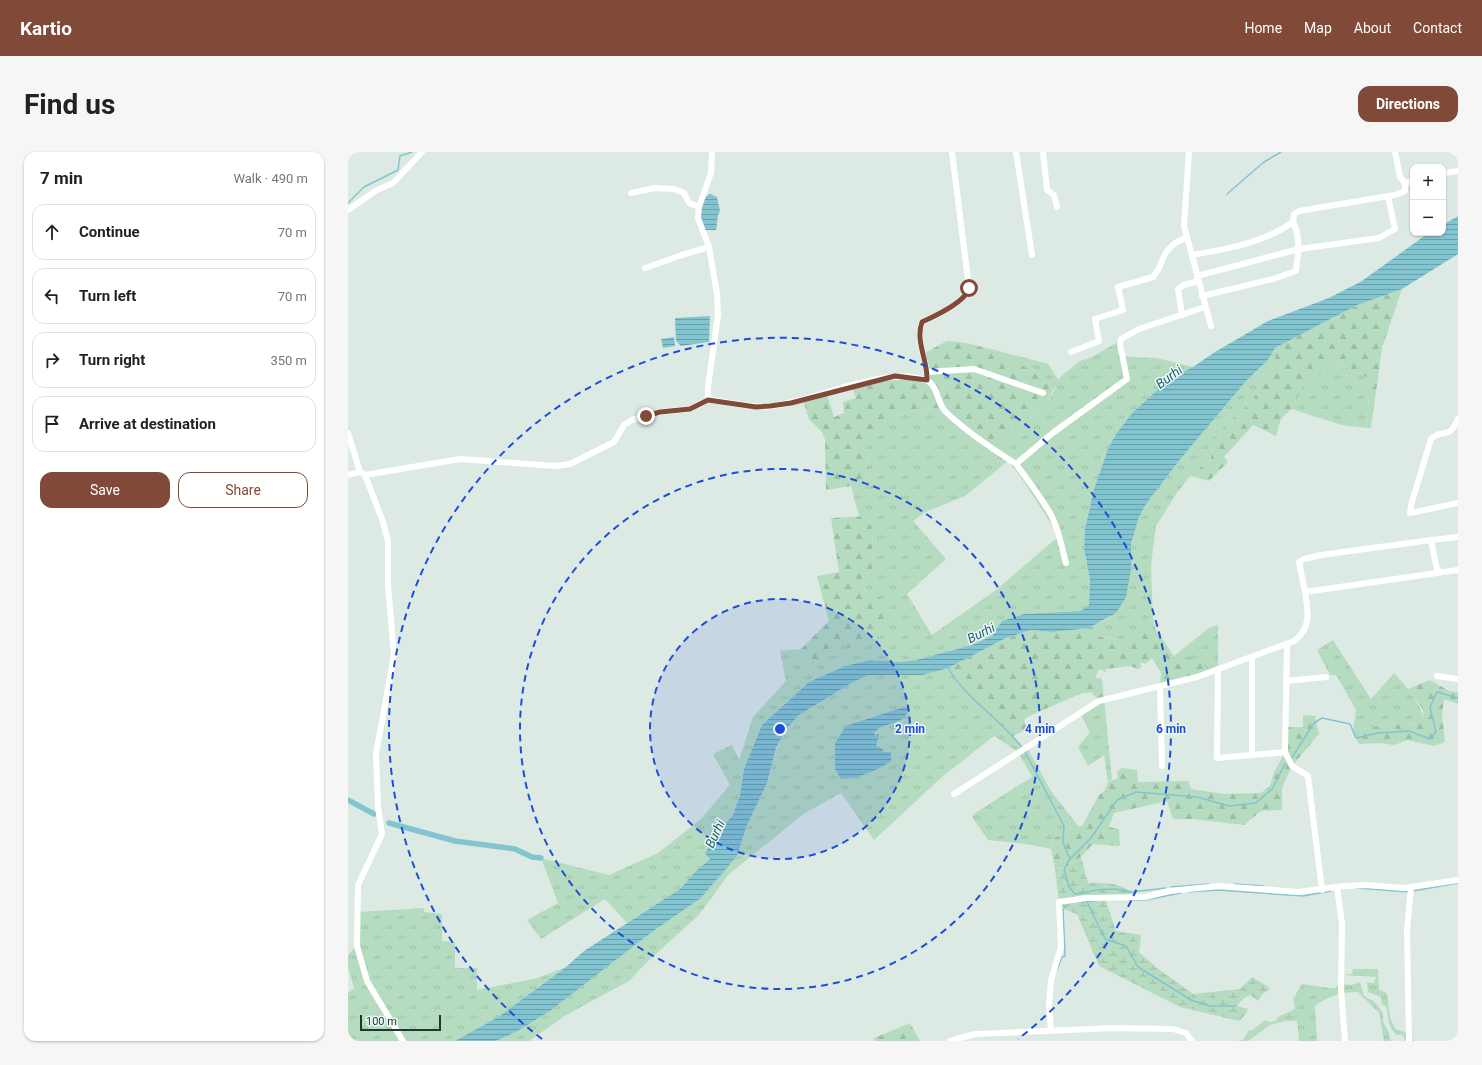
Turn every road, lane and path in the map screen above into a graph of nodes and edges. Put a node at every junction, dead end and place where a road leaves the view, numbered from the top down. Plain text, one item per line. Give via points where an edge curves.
1 (422, 152) edge
2 (712, 152) edge
3 (952, 152) edge
4 (1016, 152) edge
5 (1043, 152) edge
6 (1189, 152) edge
7 (1395, 152) edge
8 (1458, 171) edge
9 (1446, 173) edge
10 (1410, 182) edge
11 (1405, 183) junction
12 (631, 193) dead end
13 (1388, 196) junction
14 (1057, 207) dead end
15 (699, 208) junction
16 (348, 210) edge
17 (1293, 222) junction
18 (1187, 237) junction
19 (708, 247) junction
20 (1299, 249) junction
21 (1032, 255) dead end
22 (1192, 255) junction
23 (646, 268) dead end
24 (1198, 278) junction
25 (1202, 296) junction
26 (1205, 307) junction
27 (1182, 315) junction
28 (1211, 326) dead end
29 (1071, 352) dead end
30 (927, 372) junction
31 (927, 380) junction
32 (1043, 393) dead end
33 (708, 400) junction
34 (1458, 419) edge
35 (348, 433) edge
36 (1016, 464) junction
37 (362, 474) junction
38 (348, 475) edge
39 (1458, 503) edge
40 (1458, 537) edge
41 (1431, 540) junction
42 (1066, 563) dead end
43 (1458, 570) edge
44 (1441, 572) junction
45 (1305, 592) junction
46 (1287, 644) junction
47 (1252, 657) junction
48 (1218, 669) junction
49 (1437, 676) dead end
50 (1326, 677) dead end
51 (1458, 679) edge
52 (1286, 681) junction
53 (1160, 686) junction
54 (1285, 752) junction
55 (1252, 755) junction
56 (1162, 766) dead end
57 (954, 794) dead end
58 (1458, 880) edge
59 (1338, 887) junction
60 (1411, 888) junction
61 (1322, 890) junction
62 (1051, 1030) junction
63 (403, 1041) edge
64 (950, 1041) edge
65 (1192, 1041) edge
66 (1345, 1041) edge
67 (1408, 1041) edge

1 - 16 street via 393,183 377,190
2 - 15 street via 711,173
3 - 30 street via 969,288 966,295 957,302 922,322 920,337
4 - 21 street
5 - 14 street via 1047,190 1054,195
6 - 18 street via 1184,218
7 - 11 street via 1400,177
8 - 9 street
10 - 11 street
11 - 13 street via 1405,191
12 - 15 street via 655,188 674,189 681,191 689,203
13 - 17 street via 1299,211 1294,214
13 - 20 street via 1395,229 1392,232 1379,238
15 - 19 street via 698,221
17 - 20 street
17 - 22 street via 1253,241
18 - 22 street
18 - 29 street via 1175,243 1166,252 1153,278 1118,287 1123,310 1095,319 1099,341
19 - 23 street
19 - 33 street via 717,294 718,315
20 - 24 street
20 - 25 street via 1294,273
22 - 24 street
24 - 25 street
24 - 27 street via 1178,288
25 - 26 street
26 - 27 street
26 - 28 street
27 - 36 street via 1139,329 1122,339 1120,344 1127,379 1054,432
30 - 31 street
30 - 32 street via 974,368
31 - 33 street via 895,376 770,406 756,407
31 - 36 street via 945,411
33 - 37 street via 690,409 660,412 632,420 624,425 614,442 570,464 554,466 449,460
34 - 39 street via 1449,433 1434,435 1430,439 1410,513
35 - 37 street
36 - 42 street via 1050,513
37 - 38 street
37 - 63 street via 383,522 388,541 388,585 394,655 376,754 382,834 358,885 357,946 366,981
40 - 41 street
41 - 44 street via 1437,570
41 - 45 street via 1304,559 1299,562
43 - 44 street
44 - 45 street
45 - 46 street via 1308,622 1299,638
46 - 47 street
46 - 52 street
47 - 48 street
47 - 55 street
48 - 53 street
48 - 55 street via 1218,758
49 - 51 street
50 - 52 street
52 - 54 street
53 - 56 street
53 - 57 street via 1100,701
54 - 55 street
54 - 61 street via 1292,766 1308,776
58 - 60 street
59 - 60 street via 1366,885
59 - 61 street
59 - 66 street via 1342,924 1341,989
60 - 67 street via 1407,930
61 - 62 street via 1298,892 1219,886 1169,891 1145,897 1086,898 1059,902 1061,947 1051,980
62 - 64 street via 975,1034
62 - 65 street via 1173,1029 1186,1033

